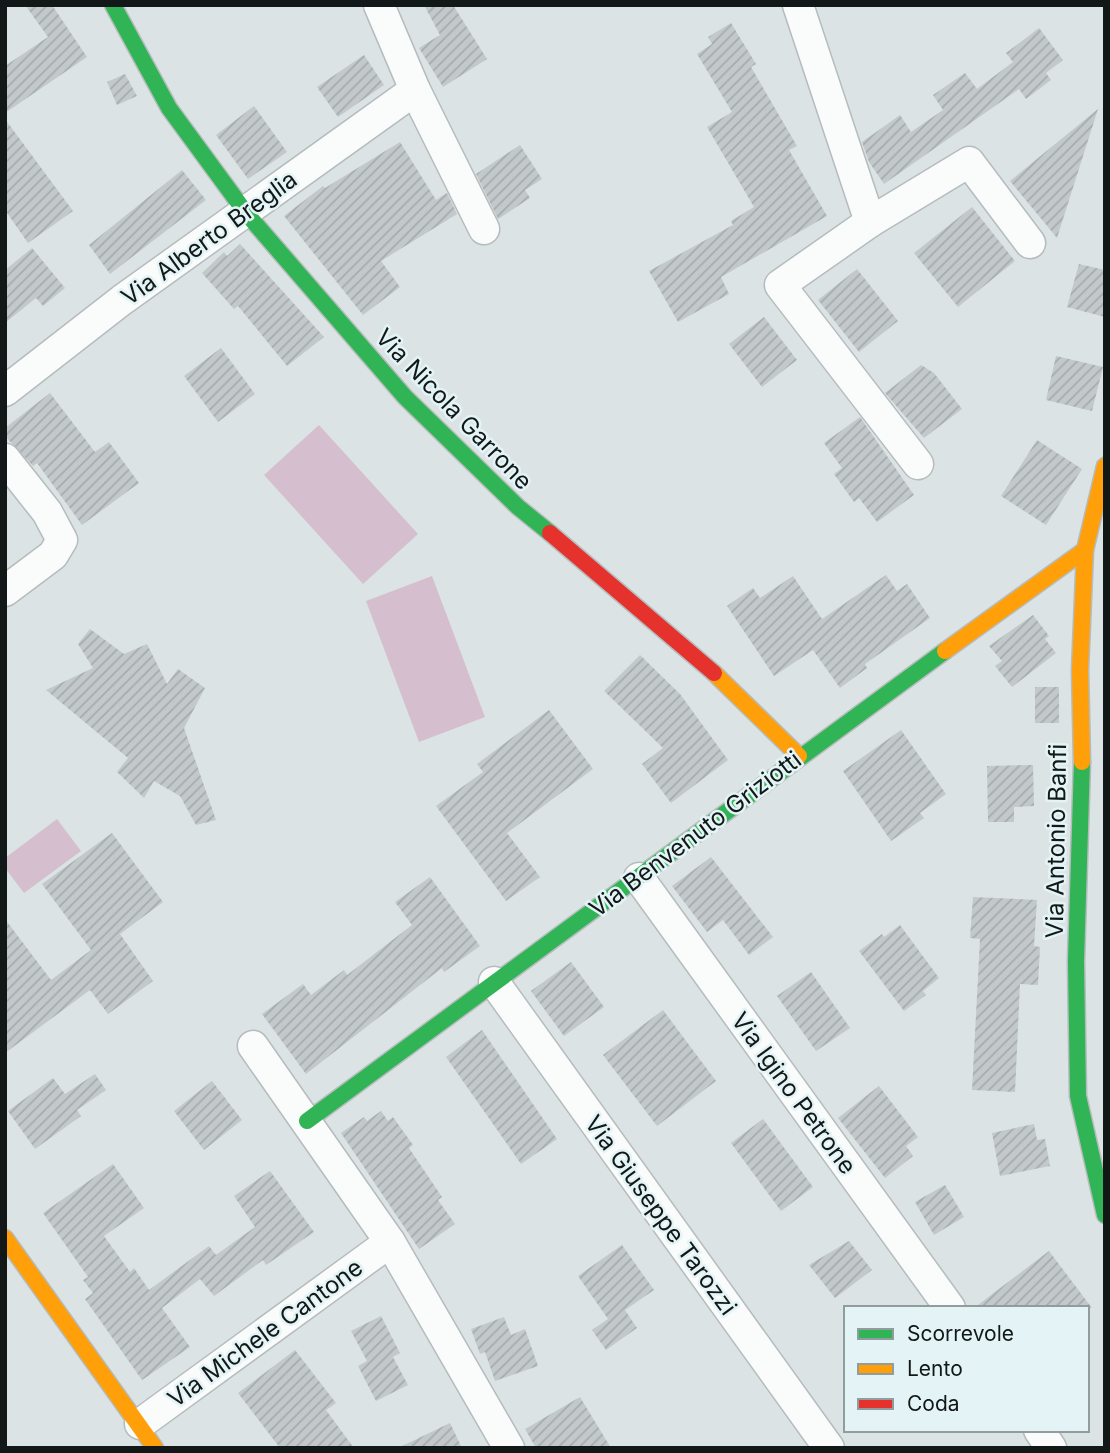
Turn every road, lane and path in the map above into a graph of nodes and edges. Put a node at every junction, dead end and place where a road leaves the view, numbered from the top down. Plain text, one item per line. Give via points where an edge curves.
1 (113, 5) edge
2 (379, 5) edge
3 (798, 5) edge
4 (415, 90) junction
5 (246, 213) junction
6 (870, 222) junction
7 (484, 229) dead end
8 (1030, 243) dead end
9 (5, 391) edge
10 (5, 459) edge
11 (918, 464) dead end
12 (1105, 466) edge
13 (1085, 550) junction
14 (5, 590) edge
15 (799, 756) junction
16 (639, 878) junction
17 (494, 982) junction
18 (253, 1046) dead end
19 (307, 1121) junction
20 (1105, 1216) edge
21 (5, 1238) edge
22 (390, 1242) junction
23 (949, 1306) edge
24 (1040, 1432) edge
25 (148, 1436) edge
26 (509, 1448) edge
27 (829, 1448) edge
28 (1051, 1448) edge

1 - 5 street, Via Nicola Garrone via 169,108
2 - 4 street
3 - 6 street
4 - 5 street, Via Alberto Breglia
4 - 7 street
5 - 9 street, Via Alberto Breglia via 122,300
5 - 15 street, Via Nicola Garrone via 405,397 518,507 688,648
6 - 8 street via 969,162
6 - 11 street via 780,285
10 - 14 street via 47,512 62,540 53,555
12 - 13 street, Via Antonio Banfi
13 - 15 street, Via Benvenuto Griziotti
13 - 20 street, Via Antonio Banfi via 1076,961 1078,1096
15 - 16 street, Via Benvenuto Griziotti
16 - 17 street, Via Benvenuto Griziotti
16 - 23 street, Via Igino Petrone
17 - 19 street, Via Benvenuto Griziotti
17 - 27 street, Via Giuseppe Tarozzi
18 - 19 street
19 - 22 street
21 - 25 street
22 - 25 street, Via Michele Cantone
22 - 26 street
24 - 28 street

